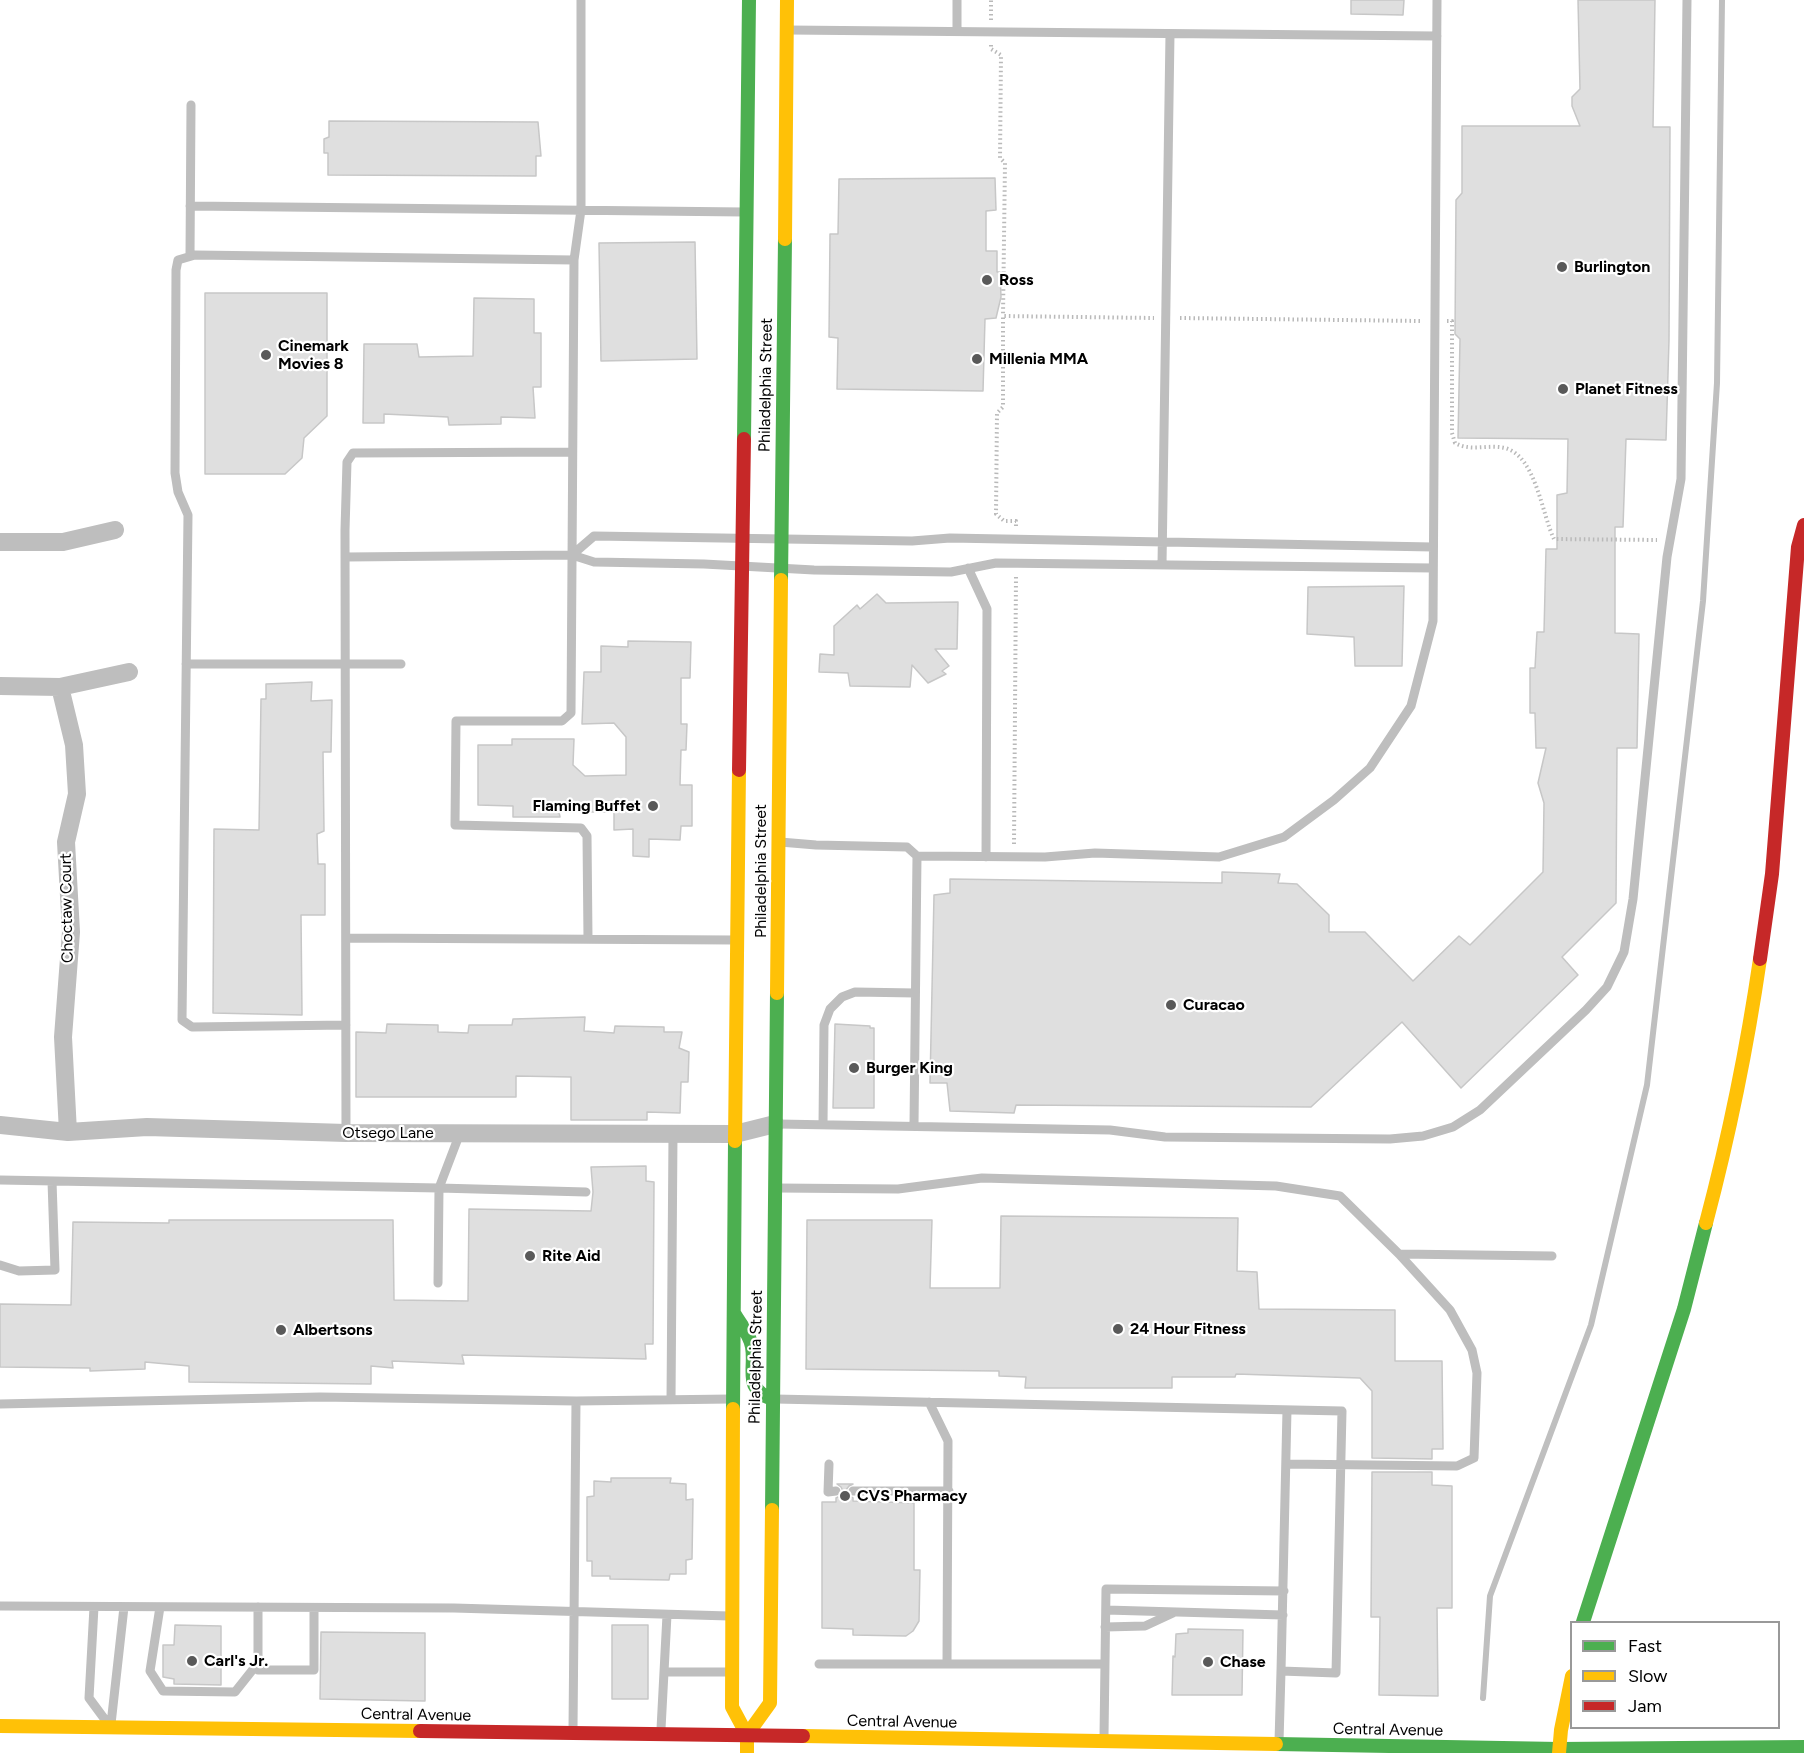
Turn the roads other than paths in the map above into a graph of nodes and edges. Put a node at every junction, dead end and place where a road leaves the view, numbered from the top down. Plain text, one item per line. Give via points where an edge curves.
1 (582, 0) edge
2 (748, 0) edge
3 (757, 0) edge
4 (787, 0) edge
5 (951, 0) edge
6 (957, 0) edge
7 (1437, 0) edge
8 (1687, 0) edge
9 (763, 15) dead end
10 (781, 29) junction
11 (957, 31) junction
12 (1170, 34) junction
13 (1437, 36) junction
14 (191, 105) dead end
15 (190, 206) junction
16 (581, 210) junction
17 (746, 212) junction
18 (190, 256) junction
19 (574, 260) junction
20 (572, 452) junction
21 (1804, 525) edge
22 (115, 530) dead end
23 (743, 537) junction
24 (781, 538) junction
25 (0, 542) edge
26 (1162, 542) junction
27 (1433, 547) junction
28 (572, 555) junction
29 (346, 557) junction
30 (1162, 565) junction
31 (742, 566) junction
32 (781, 567) junction
33 (968, 568) junction
34 (1433, 568) junction
35 (186, 664) junction
36 (346, 664) junction
37 (400, 664) dead end
38 (129, 672) dead end
39 (0, 686) edge
40 (60, 687) junction
41 (777, 841) junction
42 (917, 856) junction
43 (986, 857) junction
44 (346, 938) junction
45 (588, 939) junction
46 (737, 940) junction
47 (915, 993) junction
48 (346, 1024) junction
49 (776, 1124) junction
50 (0, 1125) edge
51 (823, 1125) junction
52 (914, 1125) junction
53 (68, 1132) junction
54 (346, 1133) junction
55 (460, 1133) junction
56 (673, 1134) junction
57 (735, 1134) junction
58 (0, 1180) edge
59 (52, 1181) junction
60 (439, 1188) junction
61 (775, 1188) junction
62 (586, 1192) dead end
63 (1400, 1254) junction
64 (1552, 1256) dead end
65 (0, 1265) edge
66 (438, 1283) dead end
67 (734, 1313) junction
68 (733, 1399) junction
69 (772, 1399) junction
70 (671, 1400) junction
71 (576, 1401) junction
72 (929, 1402) junction
73 (0, 1404) edge
74 (1287, 1410) junction
75 (829, 1464) dead end
76 (1286, 1464) junction
77 (1340, 1464) junction
78 (836, 1491) dead end
79 (853, 1491) dead end
80 (949, 1491) junction
81 (1284, 1592) junction
82 (0, 1606) edge
83 (94, 1607) junction
84 (124, 1607) junction
85 (160, 1607) junction
86 (258, 1607) junction
87 (314, 1608) junction
88 (1106, 1610) junction
89 (574, 1612) junction
90 (1175, 1612) junction
91 (667, 1615) junction
92 (1283, 1615) junction
93 (732, 1616) junction
94 (1584, 1621) edge
95 (1105, 1627) junction
96 (258, 1663) junction
97 (819, 1664) dead end
98 (947, 1664) junction
99 (1105, 1664) junction
100 (1281, 1671) junction
101 (664, 1672) junction
102 (731, 1672) junction
103 (1570, 1686) edge
104 (0, 1726) edge
105 (111, 1727) junction
106 (573, 1734) junction
107 (661, 1734) junction
108 (747, 1736) junction
109 (1104, 1741) junction
110 (110, 1744) dead end
111 (1804, 1747) edge
112 (1276, 1749) edge
113 (1559, 1751) edge
114 (747, 1753) edge

1 - 16 lane
2 - 17 main road, Philadelphia Street
3 - 9 main road
4 - 10 main road, Philadelphia Street
5 - 6 lane
6 - 11 lane
7 - 13 lane
8 - 52 lane via 1681,479 1670,540 1633,899 1624,952 1607,987 1480,1110 1453,1127 1423,1136 1165,1137 1110,1130
10 - 11 lane
10 - 24 main road, Philadelphia Street
11 - 12 lane
12 - 13 lane
12 - 26 lane
13 - 27 lane
14 - 15 lane
15 - 16 lane
15 - 18 lane
16 - 17 lane
16 - 19 lane
17 - 23 main road, Philadelphia Street
18 - 19 lane
18 - 35 lane via 178,260 176,270 175,473 188,515
19 - 20 lane
20 - 28 lane
20 - 29 lane via 353,453 347,462
21 - 94 main road via 1798,547 1772,874 1748,1036 1717,1184 1684,1309
22 - 25 street via 63,542
23 - 24 lane
23 - 28 lane via 594,536
23 - 31 main road, Philadelphia Street
24 - 26 lane
24 - 32 main road, Philadelphia Street
26 - 27 lane
26 - 30 lane
27 - 34 lane
28 - 29 lane
28 - 31 lane via 594,562
28 - 45 lane via 571,713 562,721 456,722 455,825 581,828 587,836
29 - 36 lane
30 - 33 lane via 996,563
30 - 34 lane
31 - 32 lane
31 - 46 main road, Philadelphia Street
32 - 33 lane via 951,572
32 - 41 main road, Philadelphia Street
33 - 43 lane via 987,609
34 - 43 lane via 1432,621 1411,706 1370,768 1284,837 1219,857 1095,853
35 - 36 lane
35 - 48 lane via 182,1020 192,1027
36 - 37 lane
36 - 44 lane
38 - 40 street
39 - 40 street
40 - 53 street, Choctaw Court via 74,744 77,794 66,842 70,932 63,1036
41 - 42 lane via 907,847
41 - 49 main road, Philadelphia Street
42 - 43 lane
42 - 47 lane
44 - 45 lane
44 - 48 lane
45 - 46 lane
46 - 57 main road, Philadelphia Street
47 - 51 lane via 855,992 842,997 830,1009 824,1024
47 - 52 lane
48 - 54 lane
49 - 51 lane
49 - 57 street, Otsego Lane
49 - 61 main road, Philadelphia Street
50 - 53 street, Otsego Lane
51 - 52 lane
53 - 54 street, Otsego Lane via 147,1127
54 - 55 street, Otsego Lane
55 - 56 street, Otsego Lane
55 - 60 lane
56 - 57 street, Otsego Lane
56 - 70 lane
57 - 67 main road, Philadelphia Street
58 - 59 lane
59 - 60 lane
59 - 65 lane via 55,1270 19,1271
60 - 62 lane
60 - 66 lane
61 - 63 lane via 898,1190 982,1178 1276,1186 1340,1196
61 - 69 main road, Philadelphia Street
63 - 64 lane
63 - 77 lane via 1450,1311 1472,1350 1477,1373 1474,1458 1457,1466
67 - 68 main road, Philadelphia Street
67 - 69 main road via 752,1345 756,1389
68 - 70 lane
68 - 93 main road, Philadelphia Street
69 - 72 lane
69 - 108 main road, Philadelphia Street via 770,1703
70 - 71 lane
71 - 73 lane via 320,1397
71 - 89 lane
72 - 74 lane
72 - 80 lane via 948,1441
74 - 76 lane
74 - 77 lane via 1342,1411
75 - 78 lane via 828,1492
76 - 77 lane
76 - 81 lane
77 - 100 lane via 1336,1673
79 - 80 lane
80 - 98 lane
81 - 88 lane via 1106,1589
81 - 92 lane
82 - 83 lane
83 - 84 lane
83 - 105 lane via 88,1698
84 - 85 lane
84 - 105 lane
85 - 86 lane
85 - 96 lane via 150,1671 163,1691 235,1692
86 - 87 lane
86 - 96 lane
87 - 89 lane
87 - 96 lane via 314,1670 258,1670
88 - 90 lane
88 - 95 lane
89 - 91 lane
89 - 106 lane
90 - 92 lane
90 - 95 lane via 1145,1626
91 - 93 lane
91 - 101 lane
92 - 100 lane
93 - 102 main road, Philadelphia Street
95 - 99 lane
97 - 98 lane
98 - 99 lane
99 - 109 lane
100 - 112 lane
101 - 102 lane
101 - 107 lane
102 - 108 main road, Philadelphia Street via 732,1707
103 - 113 main road
104 - 105 main road, Central Avenue
105 - 106 main road, Central Avenue
105 - 110 main road
106 - 107 main road, Central Avenue
107 - 108 main road, Central Avenue
108 - 109 main road, Central Avenue
108 - 114 main road, Philadelphia Street
109 - 112 main road, Central Avenue
111 - 113 main road, Central Avenue
112 - 113 main road, Central Avenue

